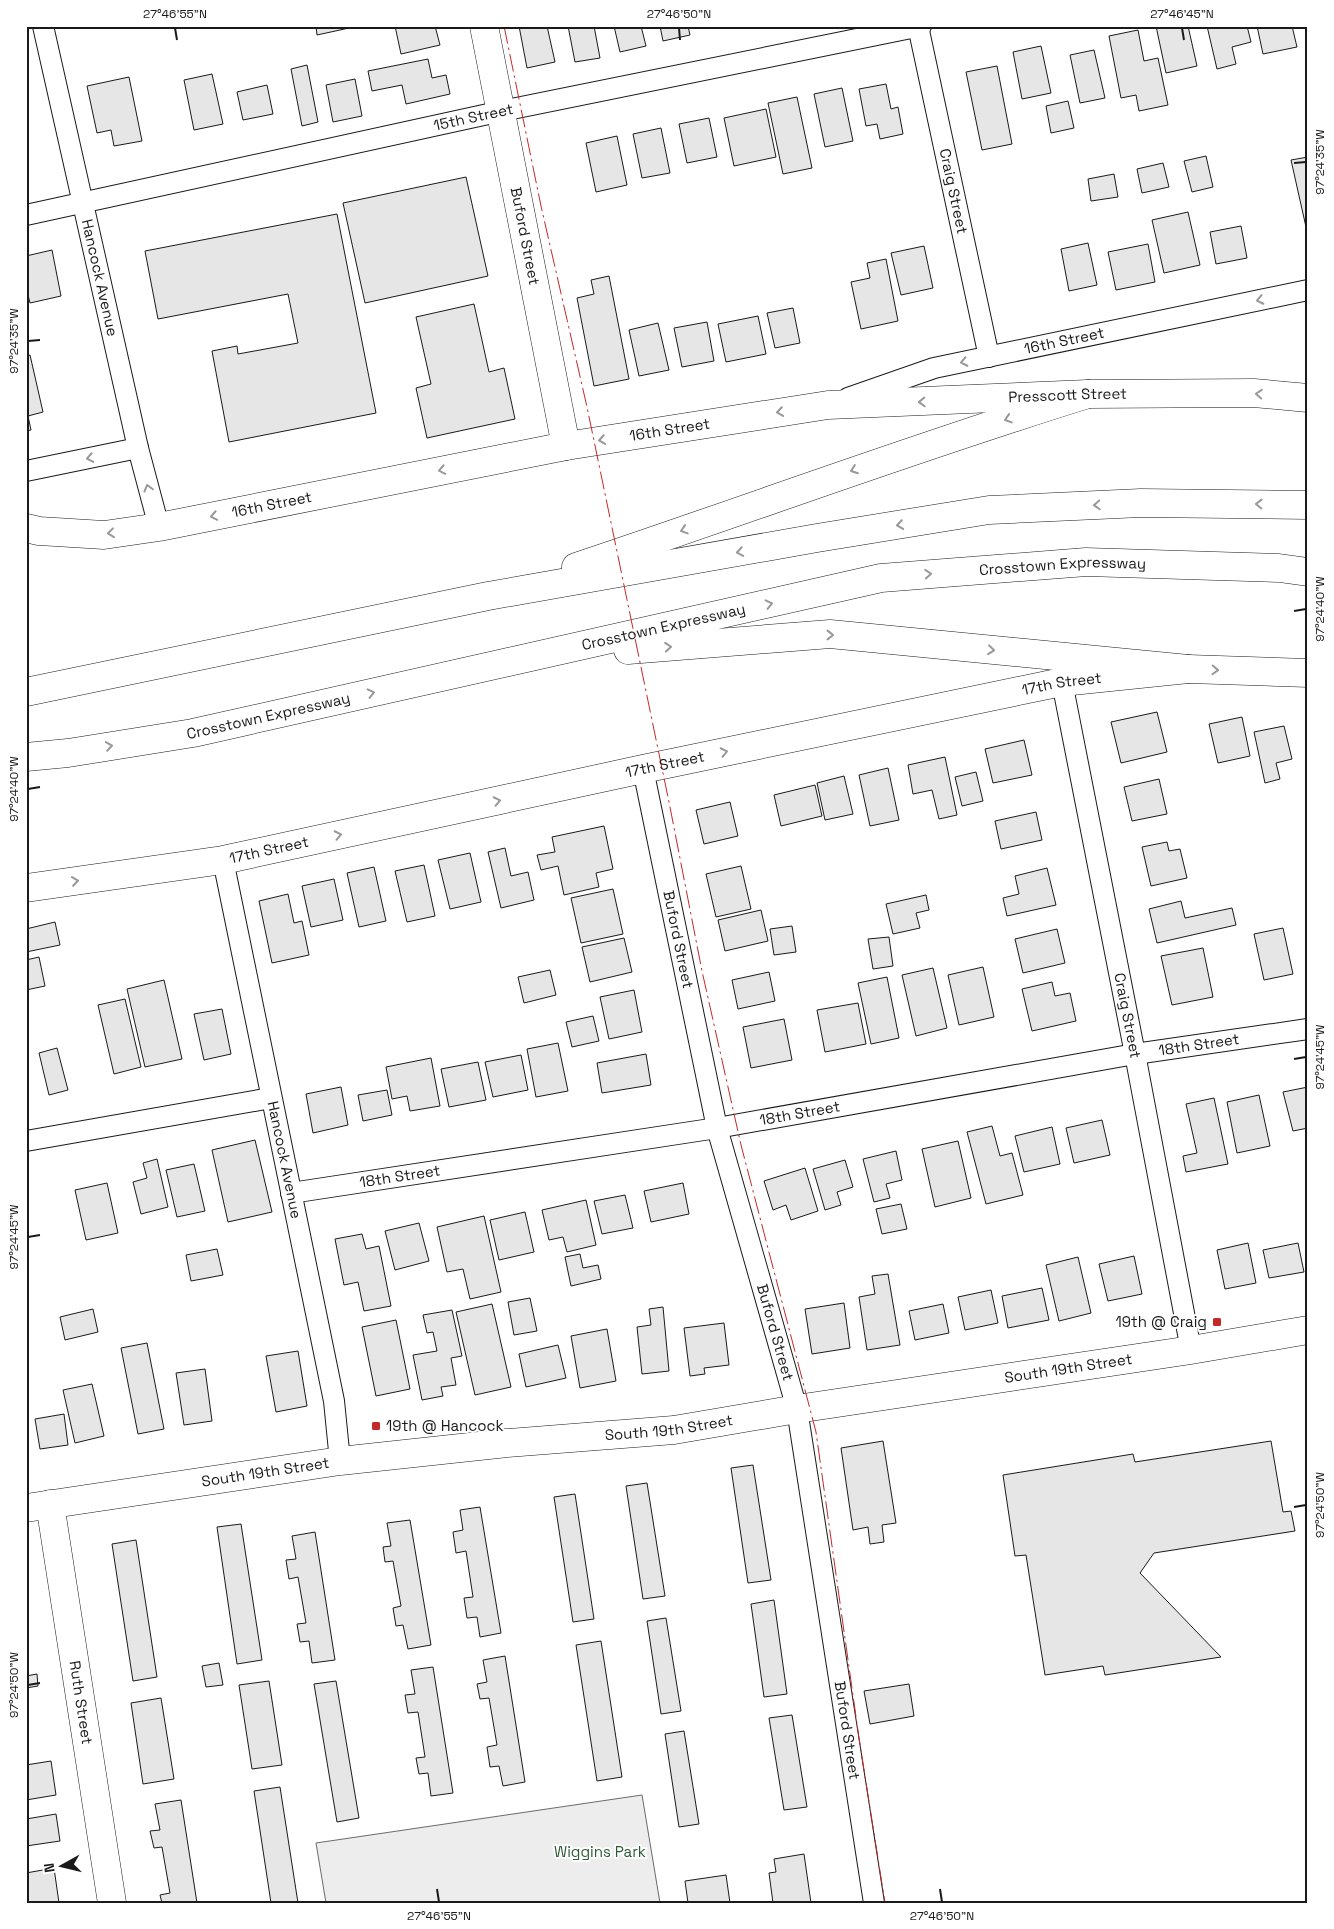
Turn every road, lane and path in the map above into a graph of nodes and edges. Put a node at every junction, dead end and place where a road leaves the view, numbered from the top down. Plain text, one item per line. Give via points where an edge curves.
1 (43, 26) edge
2 (484, 26) edge
3 (919, 26) edge
4 (502, 111) junction
5 (83, 203) junction
6 (26, 215) edge
7 (1308, 290) edge
8 (989, 357) junction
9 (1088, 394) junction
10 (1308, 398) edge
11 (828, 405) junction
12 (566, 446) junction
13 (138, 448) junction
14 (26, 471) edge
15 (1308, 504) edge
16 (159, 527) junction
17 (26, 528) edge
18 (1308, 572) edge
19 (488, 596) junction
20 (532, 658) junction
21 (1188, 669) junction
22 (1308, 673) edge
23 (26, 681) edge
24 (1062, 682) junction
25 (77, 683) junction
26 (26, 692) edge
27 (68, 753) junction
28 (26, 757) edge
29 (26, 764) edge
30 (643, 769) junction
31 (223, 860) junction
32 (26, 888) edge
33 (1308, 1029) edge
34 (1135, 1054) junction
35 (271, 1098) junction
36 (717, 1128) junction
37 (26, 1141) edge
38 (291, 1193) junction
39 (1308, 1330) edge
40 (1191, 1350) junction
41 (797, 1410) junction
42 (340, 1461) junction
43 (38, 1506) edge
44 (112, 1903) edge
45 (874, 1903) edge

1 - 5 street, Hancock Avenue
2 - 4 main road, Buford Street
3 - 4 street, 15th Street
3 - 8 street, Craig Street
4 - 5 street, 15th Street
4 - 12 main road, Buford Street
5 - 6 street, 15th Street
5 - 13 street, Hancock Avenue
7 -> 8 street, 16th Street
8 -> 11 street, 16th Street via 934,368
10 -> 9 main road, Presscott Street via 1254,393
9 -> 11 main road, Presscott Street
9 -> 19 main road via 860,468
11 -> 12 main road, 16th Street
12 -> 16 main road, 16th Street
13 -> 14 street
16 -> 13 street, Hancock Avenue
15 -> 19 main road via 1141,503 989,510
16 -> 17 main road, 16th Street via 104,534
20 -> 18 main road, Crosstown Expressway via 881,578 1086,562 1279,568
19 - 25 main road
20 -> 21 main road via 830,634
27 -> 20 main road, Crosstown Expressway via 193,733
21 -> 22 main road, 17th Street
21 - 24 main road, 17th Street
23 - 25 main road
30 -> 24 main road, 17th Street
24 - 34 street, Craig Street
25 - 26 main road
27 - 28 main road, Crosstown Expressway
27 - 29 main road
31 -> 30 main road, 17th Street
30 - 36 street, Buford Street
32 -> 31 main road, 17th Street
31 - 35 street, Hancock Avenue
33 - 34 street, 18th Street
34 - 36 street, 18th Street
34 - 40 street, Craig Street
35 - 37 street
35 - 38 street, Hancock Avenue
36 - 38 street, 18th Street
36 - 41 street, Buford Street
38 - 42 street, Hancock Avenue via 334,1401
39 - 40 main road, South 19th Street
40 - 41 main road, South 19th Street
41 - 42 main road, South 19th Street via 674,1430
41 - 45 street, Buford Street
42 - 43 main road, South 19th Street
43 - 44 main road, Ruth Street

